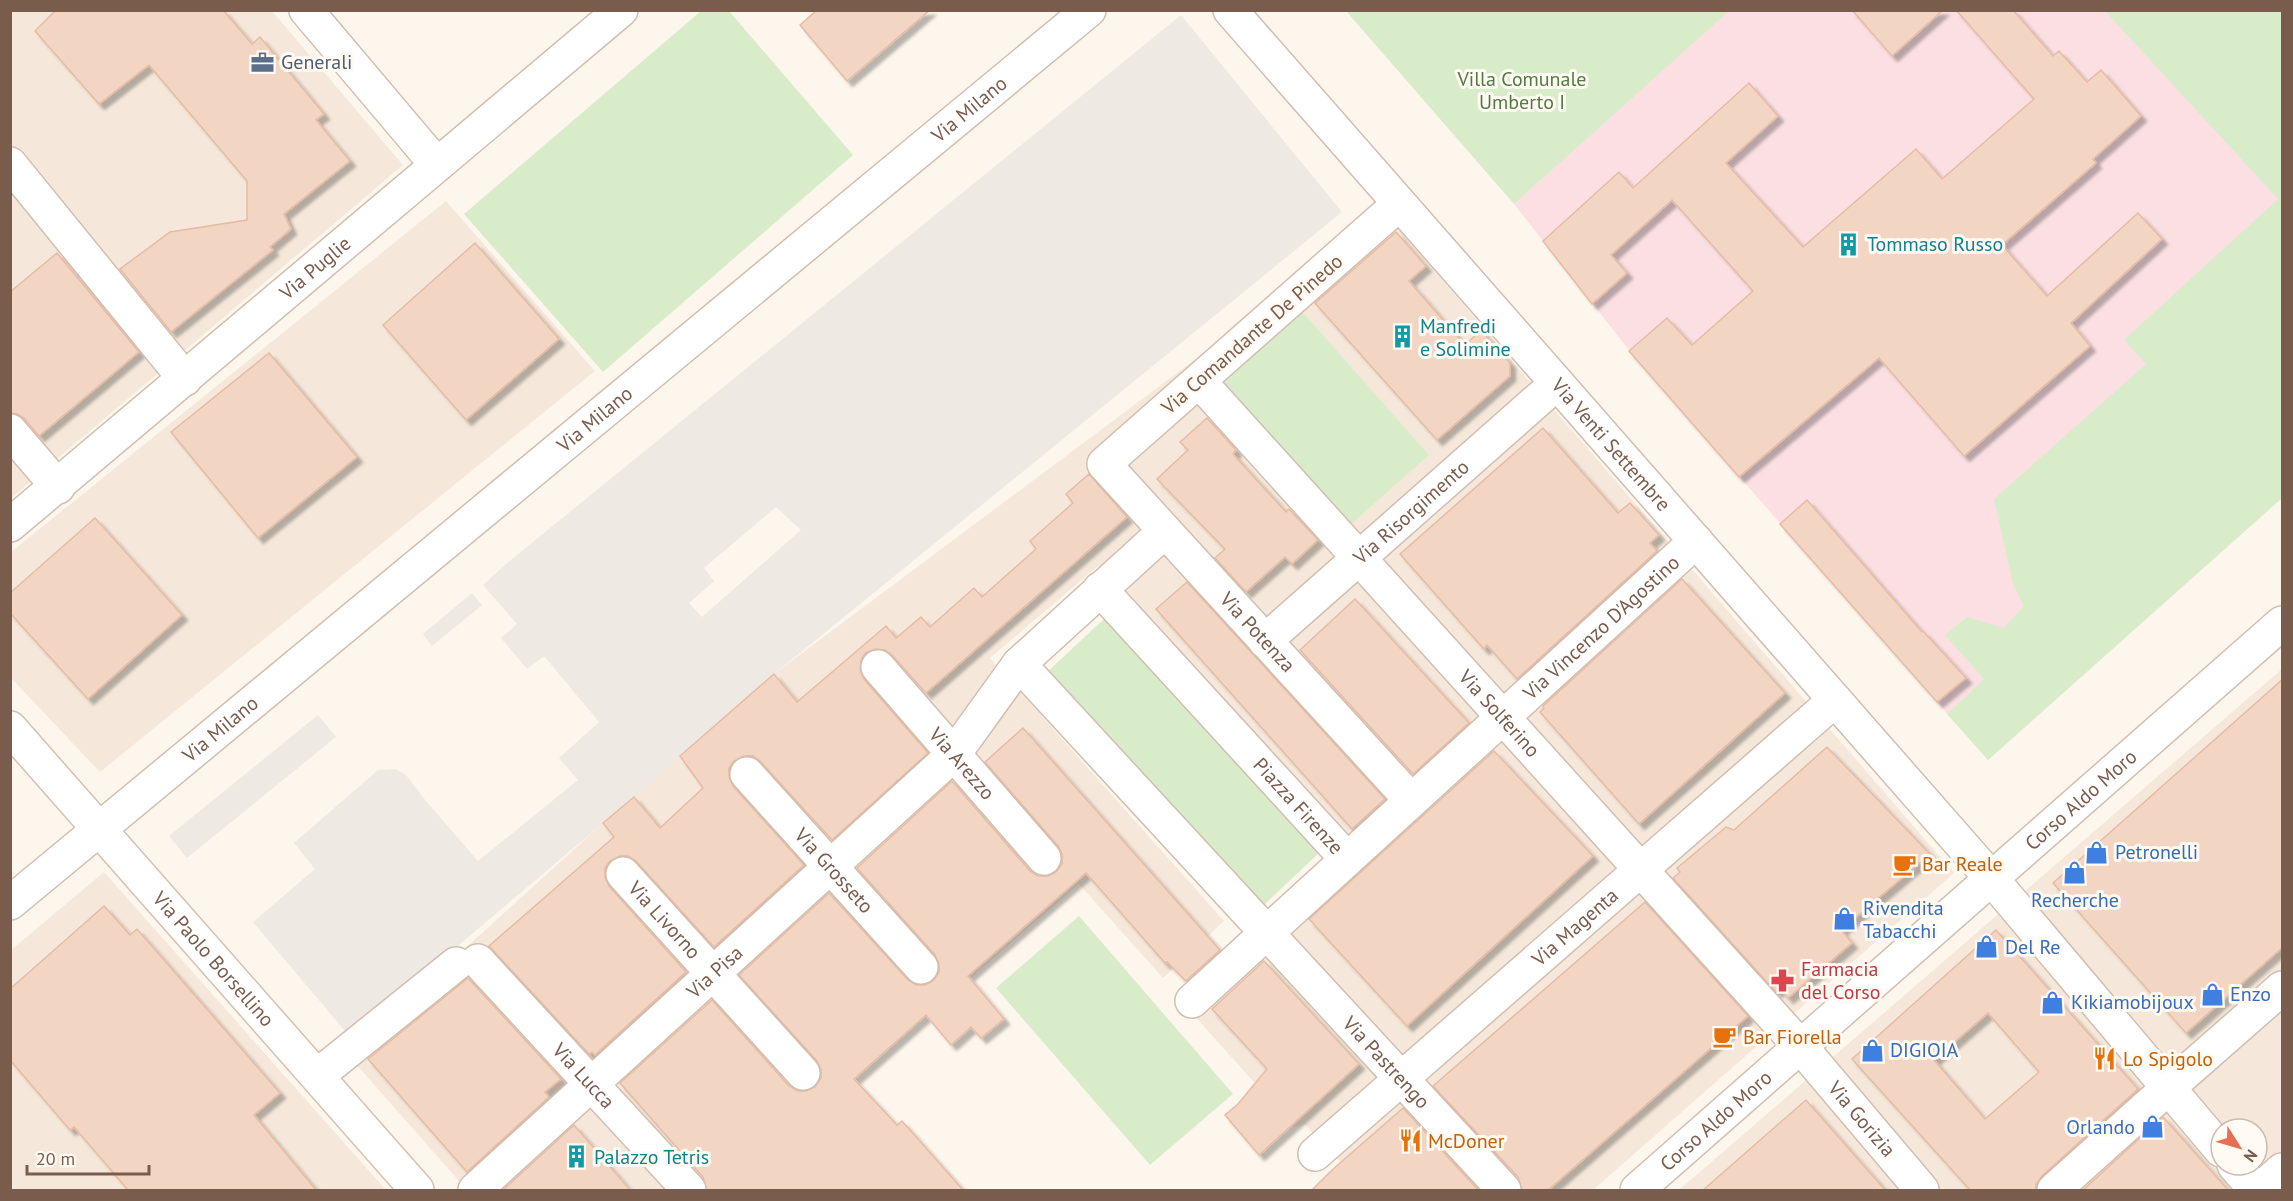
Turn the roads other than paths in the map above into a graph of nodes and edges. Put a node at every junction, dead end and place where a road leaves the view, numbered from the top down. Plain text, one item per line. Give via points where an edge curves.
1 (306, 10) edge
2 (621, 10) edge
3 (1089, 10) edge
4 (1230, 10) edge
5 (10, 164) edge
6 (437, 165) junction
7 (1399, 204) junction
8 (185, 379) junction
9 (1199, 381) junction
10 (1557, 383) junction
11 (10, 431) edge
12 (1104, 464) joint
13 (58, 487) junction
14 (10, 525) edge
15 (1165, 531) junction
16 (1696, 541) junction
17 (1359, 558) junction
18 (1100, 589) junction
19 (2283, 623) edge
20 (1265, 641) junction
21 (1019, 664) junction
22 (878, 667) dead end
23 (1835, 700) junction
24 (1502, 717) junction
25 (10, 728) edge
26 (954, 754) junction
27 (747, 774) dead end
28 (1411, 800) junction
29 (100, 829) junction
30 (1044, 858) dead end
31 (1347, 859) junction
32 (831, 867) junction
33 (1641, 870) junction
34 (622, 874) dead end
35 (1991, 878) junction
36 (10, 903) edge
37 (1267, 933) junction
38 (921, 967) dead end
39 (713, 974) junction
40 (2283, 988) edge
41 (1192, 1001) dead end
42 (1800, 1046) junction
43 (802, 1073) dead end
44 (316, 1076) junction
45 (1401, 1078) junction
46 (591, 1084) junction
47 (2168, 1088) junction
48 (2209, 1136) edge
49 (1315, 1154) dead end
50 (2283, 1170) edge
51 (2245, 1177) edge
52 (417, 1191) edge
53 (474, 1191) edge
54 (689, 1191) edge
55 (1504, 1191) edge
56 (1637, 1191) edge
57 (1922, 1191) edge
58 (2054, 1191) edge
59 (2258, 1191) edge

1 - 6 street
2 - 6 street, Via Puglie
3 - 29 street, Via Milano
4 - 7 street, Via Venti Settembre
5 - 8 street
6 - 8 street, Via Puglie
7 - 9 street, Via Comandante De Pinedo
7 - 10 street, Via Venti Settembre
8 - 13 street, Via Puglie
9 - 12 street, Via Comandante De Pinedo
9 - 17 street, Via Solferino
10 - 16 street, Via Venti Settembre
10 - 17 street, Via Risorgimento
11 - 13 street
12 - 15 street, Via Potenza
13 - 14 street, Via Puglie
15 - 18 street
15 - 20 street, Via Potenza
16 - 23 street, Via Venti Settembre
16 - 24 street, Via Vincenzo D'Agostino
17 - 20 street, Via Risorgimento
17 - 24 street, Via Solferino
18 - 21 street
18 - 31 street, Piazza Firenze
19 - 35 street, Corso Aldo Moro
20 - 28 street, Via Potenza
21 - 26 street, Via Pisa
21 - 37 street
22 - 26 street, Via Arezzo
23 - 33 street, Via Magenta
23 - 35 street, Via Venti Settembre
24 - 28 street, Via Vincenzo D'Agostino
24 - 33 street, Via Solferino
25 - 29 street, Via Paolo Borsellino
26 - 30 street, Via Arezzo
26 - 32 street, Via Pisa
27 - 32 street, Via Grosseto
28 - 31 street, Via Vincenzo D'Agostino
29 - 36 street, Via Milano
29 - 44 street, Via Paolo Borsellino
31 - 37 street, Piazza Firenze
32 - 38 street, Via Grosseto
32 - 39 street, Via Pisa
33 - 42 street, Via Solferino
33 - 45 street, Via Magenta
34 - 39 street, Via Livorno
35 - 42 street, Corso Aldo Moro
35 - 47 street, Via Venti Settembre
37 - 41 street
37 - 45 street, Via Pastrengo
39 - 43 street, Via Livorno
39 - 46 street, Via Pisa
40 - 47 street
42 - 56 street, Corso Aldo Moro
42 - 57 street, Via Gorizia
44 - 46 street, Via Lucca via 467,962
44 - 52 street, Via Paolo Borsellino
45 - 49 street, Via Magenta
45 - 55 street, Via Pastrengo
46 - 53 street, Via Pisa
46 - 54 street, Via Lucca
47 - 48 street, Via Venti Settembre
47 - 58 street
50 - 59 street
51 - 59 street

